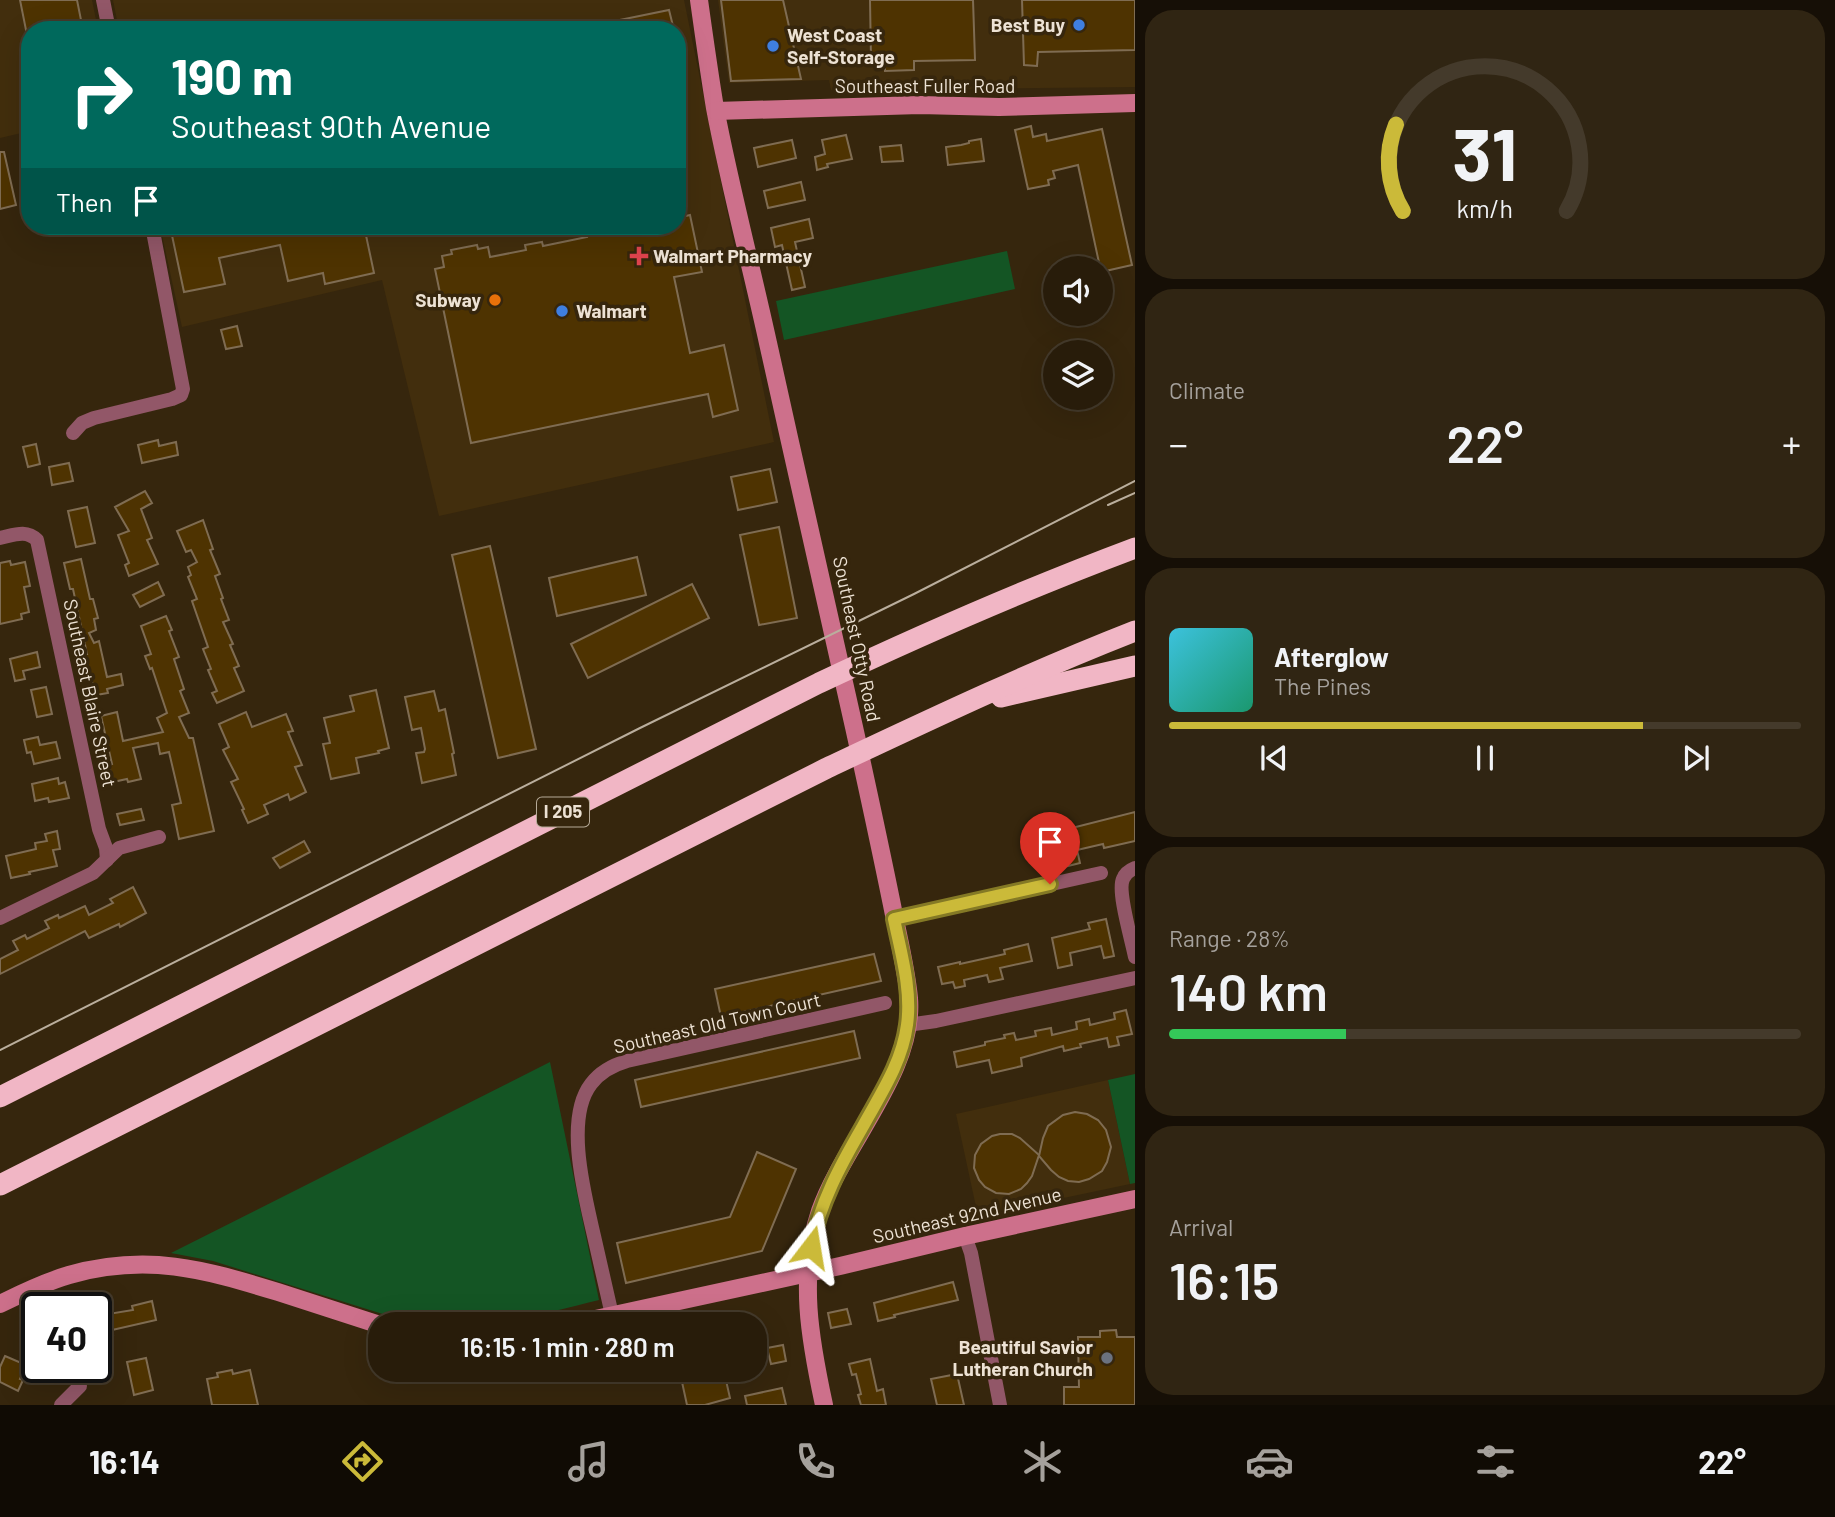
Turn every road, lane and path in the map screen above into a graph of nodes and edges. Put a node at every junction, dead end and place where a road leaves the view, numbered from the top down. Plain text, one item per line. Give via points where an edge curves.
1 (103, 0) edge
2 (699, 0) edge
3 (107, 21) edge
4 (1135, 103) edge
5 (716, 111) junction
6 (154, 235) edge
7 (73, 433) dead end
8 (0, 538) edge
9 (1135, 548) edge
10 (1135, 631) edge
11 (1135, 666) edge
12 (954, 708) junction
13 (159, 837) dead end
14 (107, 860) junction
15 (1135, 868) edge
16 (1101, 873) dead end
17 (0, 918) edge
18 (894, 919) junction
19 (1135, 957) edge
20 (1135, 978) edge
21 (885, 1003) dead end
22 (907, 1025) junction
23 (0, 1097) edge
24 (0, 1185) edge
25 (1135, 1199) edge
26 (965, 1236) junction
27 (808, 1273) junction
28 (0, 1304) edge
29 (611, 1312) edge
30 (626, 1312) edge
31 (368, 1321) edge
32 (80, 1386) dead end
33 (61, 1405) edge
34 (824, 1405) edge
35 (1000, 1405) edge

1 - 3 street
2 - 5 street, Southeast Otty Road
4 - 5 street, Southeast Fuller Road
5 - 18 street, Southeast Otty Road
6 - 7 street via 181,395 94,418
8 - 14 street, Southeast Blaire Street via 26,533 37,540
9 - 23 highway, I 205 via 1007,598 819,683
10 - 12 highway
11 - 12 highway
12 - 24 highway
13 - 14 street via 119,848
14 - 17 street via 93,873
15 - 19 street via 1121,883
16 - 18 street
18 - 22 street, Southeast Otty Road via 909,998
20 - 22 street
21 - 29 street, Southeast Old Town Court via 616,1064 590,1084 579,1119 579,1159
22 - 27 street, Southeast Otty Road via 890,1079 822,1207
25 - 26 street, Southeast 92nd Avenue
26 - 27 street, Southeast 92nd Avenue
26 - 35 street
27 - 30 street, Southeast 92nd Avenue
27 - 34 street, Southeast Otty Road via 808,1322
28 - 31 street via 82,1272 162,1264 226,1276
32 - 33 street

